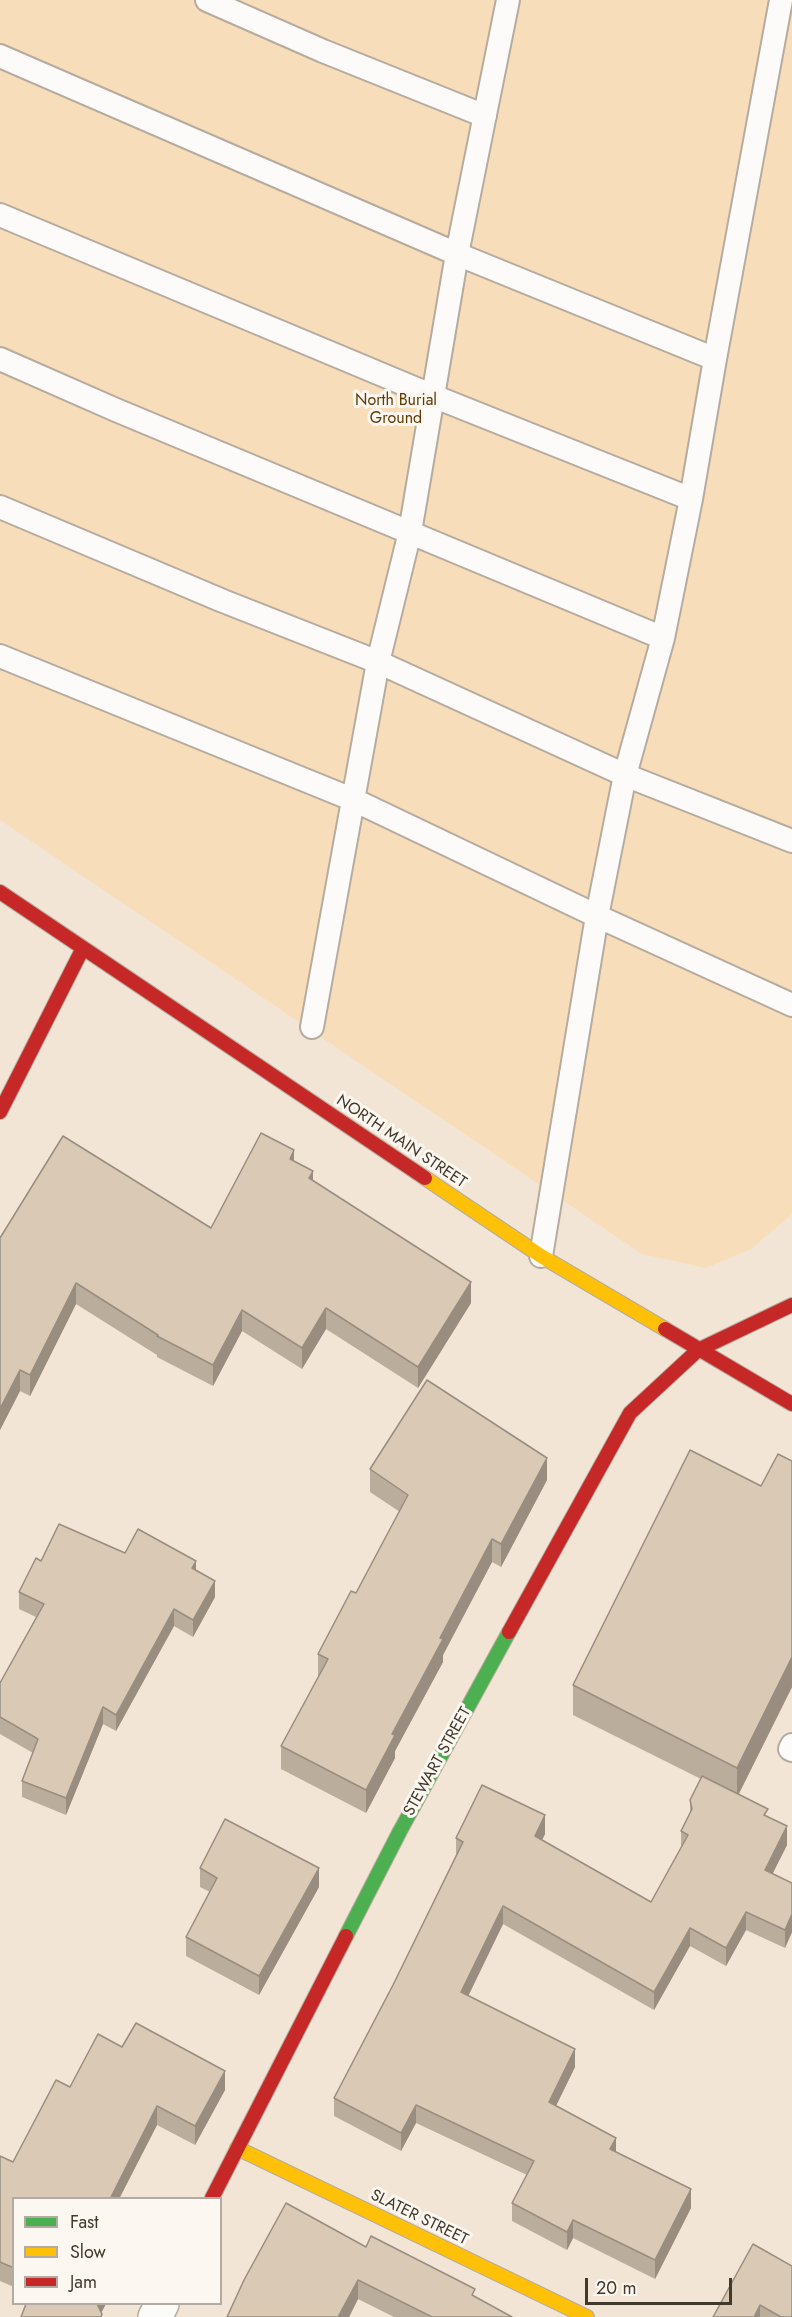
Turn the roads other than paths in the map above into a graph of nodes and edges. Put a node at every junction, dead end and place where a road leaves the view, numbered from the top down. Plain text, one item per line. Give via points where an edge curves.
1 (207, 0) edge
2 (508, 0) edge
3 (781, 0) edge
4 (0, 56) edge
5 (485, 116) junction
6 (0, 215) edge
7 (457, 254) junction
8 (0, 359) edge
9 (715, 359) junction
10 (433, 396) junction
11 (691, 499) junction
12 (0, 507) edge
13 (410, 532) junction
14 (663, 638) junction
15 (0, 656) edge
16 (378, 662) junction
17 (625, 775) junction
18 (354, 800) junction
19 (792, 841) edge
20 (0, 892) edge
21 (597, 916) junction
22 (83, 948) junction
23 (792, 1005) edge
24 (312, 1027) dead end
25 (0, 1112) edge
26 (542, 1256) junction
27 (792, 1305) edge
28 (698, 1350) junction
29 (792, 1404) edge
30 (792, 1745) edge
31 (792, 1750) edge
32 (237, 2148) junction
33 (213, 2197) edge
34 (587, 2317) edge

1 - 5 lane
2 - 5 lane
3 - 9 lane
4 - 7 lane
5 - 7 lane
6 - 10 lane
7 - 9 lane
7 - 10 lane
8 - 13 lane
9 - 11 lane
10 - 11 lane
10 - 13 lane
11 - 14 lane
12 - 16 lane
13 - 14 lane
13 - 16 lane
14 - 17 lane
15 - 18 lane
16 - 17 lane
16 - 18 lane
17 - 19 lane
17 - 21 lane
18 - 21 lane
18 - 24 lane
20 - 22 street, NORTH MAIN STREET
21 - 23 lane
21 - 26 lane
22 - 25 street
22 - 26 street, NORTH MAIN STREET
26 - 28 street, NORTH MAIN STREET
27 - 28 street, STEWART STREET
28 - 29 street, NORTH MAIN STREET
28 - 32 street, STEWART STREET via 630,1413 400,1831
30 - 31 lane
32 - 33 street, STEWART STREET
32 - 34 street, SLATER STREET

